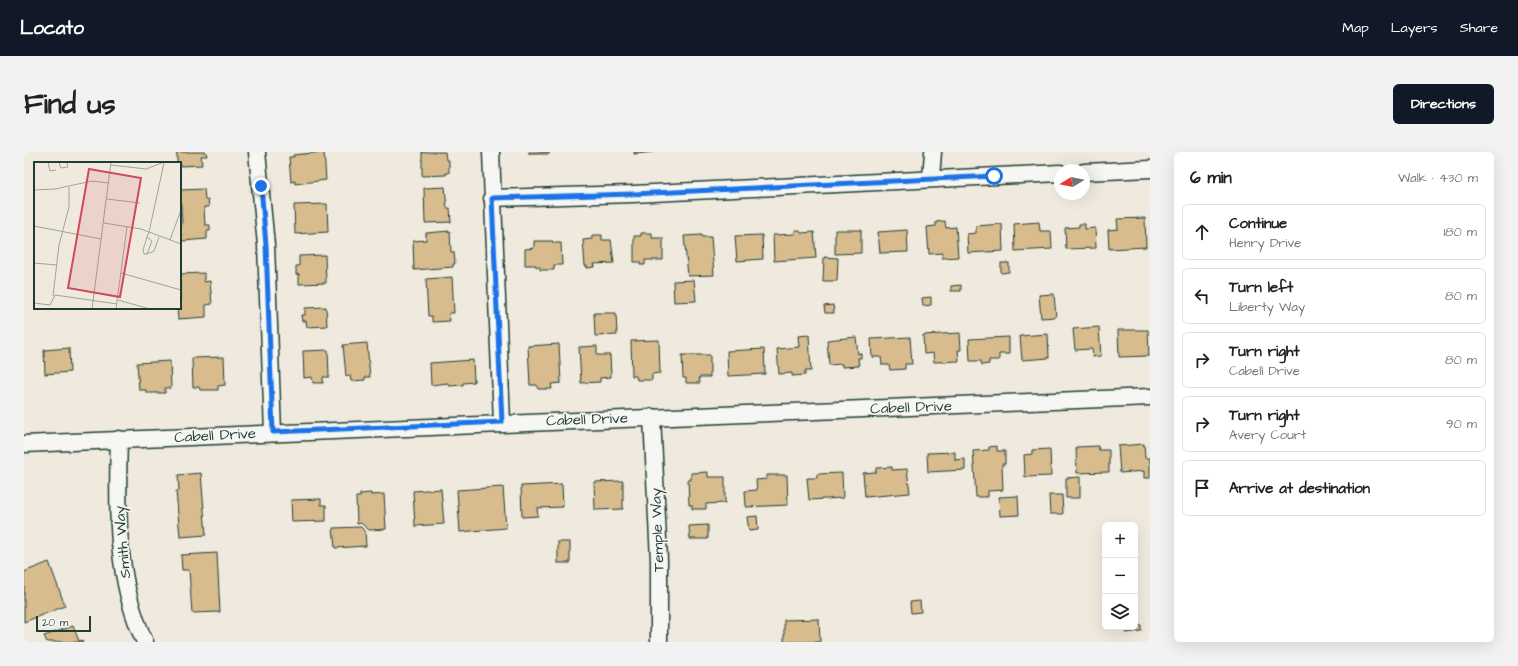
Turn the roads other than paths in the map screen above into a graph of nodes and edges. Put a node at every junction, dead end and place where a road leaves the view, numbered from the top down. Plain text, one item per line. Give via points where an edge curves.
1 (257, 152) edge
2 (491, 152) edge
3 (933, 152) edge
4 (1150, 169) edge
5 (1090, 172) edge
6 (1054, 173) edge
7 (931, 178) junction
8 (492, 198) junction
9 (1150, 397) edge
10 (652, 417) junction
11 (502, 422) junction
12 (273, 432) junction
13 (119, 439) junction
14 (24, 444) edge
15 (145, 642) edge
16 (659, 642) edge

1 - 12 street via 266,245
2 - 8 street
3 - 7 street
4 - 5 street
6 - 7 street
7 - 8 street via 633,194
8 - 11 street
9 - 10 street, Cabell Drive
10 - 11 street, Cabell Drive
10 - 16 street, Temple Way via 659,560
11 - 12 street, Cabell Drive
12 - 13 street, Cabell Drive
13 - 14 street, Cabell Drive
13 - 15 street, Smith Way via 121,555 127,596

